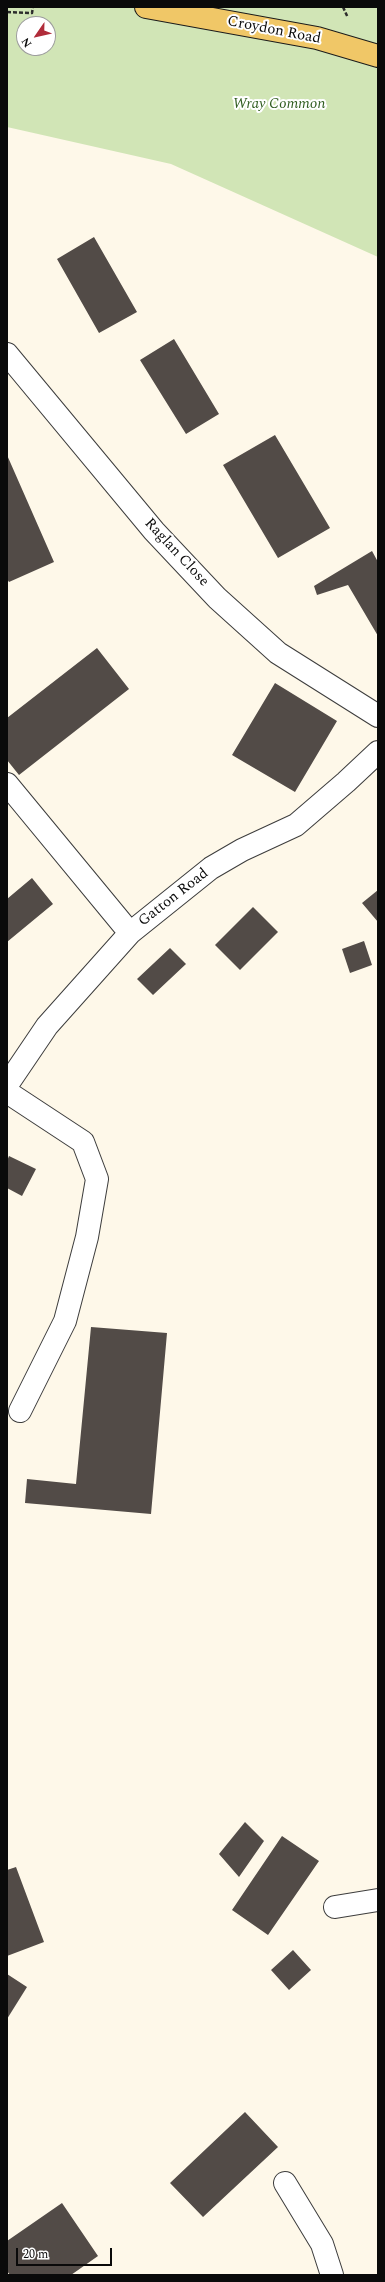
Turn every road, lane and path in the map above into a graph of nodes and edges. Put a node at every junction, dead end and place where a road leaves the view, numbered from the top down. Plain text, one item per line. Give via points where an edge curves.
1 (33, 7) edge
2 (146, 7) edge
3 (7, 12) edge
4 (378, 56) edge
5 (7, 354) edge
6 (378, 716) edge
7 (378, 752) edge
8 (7, 784) edge
9 (130, 933) junction
10 (7, 1085) edge
11 (7, 1092) edge
12 (20, 1411) dead end
13 (378, 1900) edge
14 (335, 1907) dead end
15 (285, 2183) dead end
16 (332, 2275) edge

1 - 3 path via 32,13
2 - 4 main road, Croydon Road via 317,38
5 - 6 street, Raglan Close via 154,531 217,598 278,653
7 - 9 street, Gatton Road via 296,825 242,850 211,868
8 - 9 street
9 - 10 street, Gatton Road via 47,1026
11 - 12 street via 83,1142 97,1179 87,1237 65,1321
13 - 14 street
15 - 16 street via 322,2244

